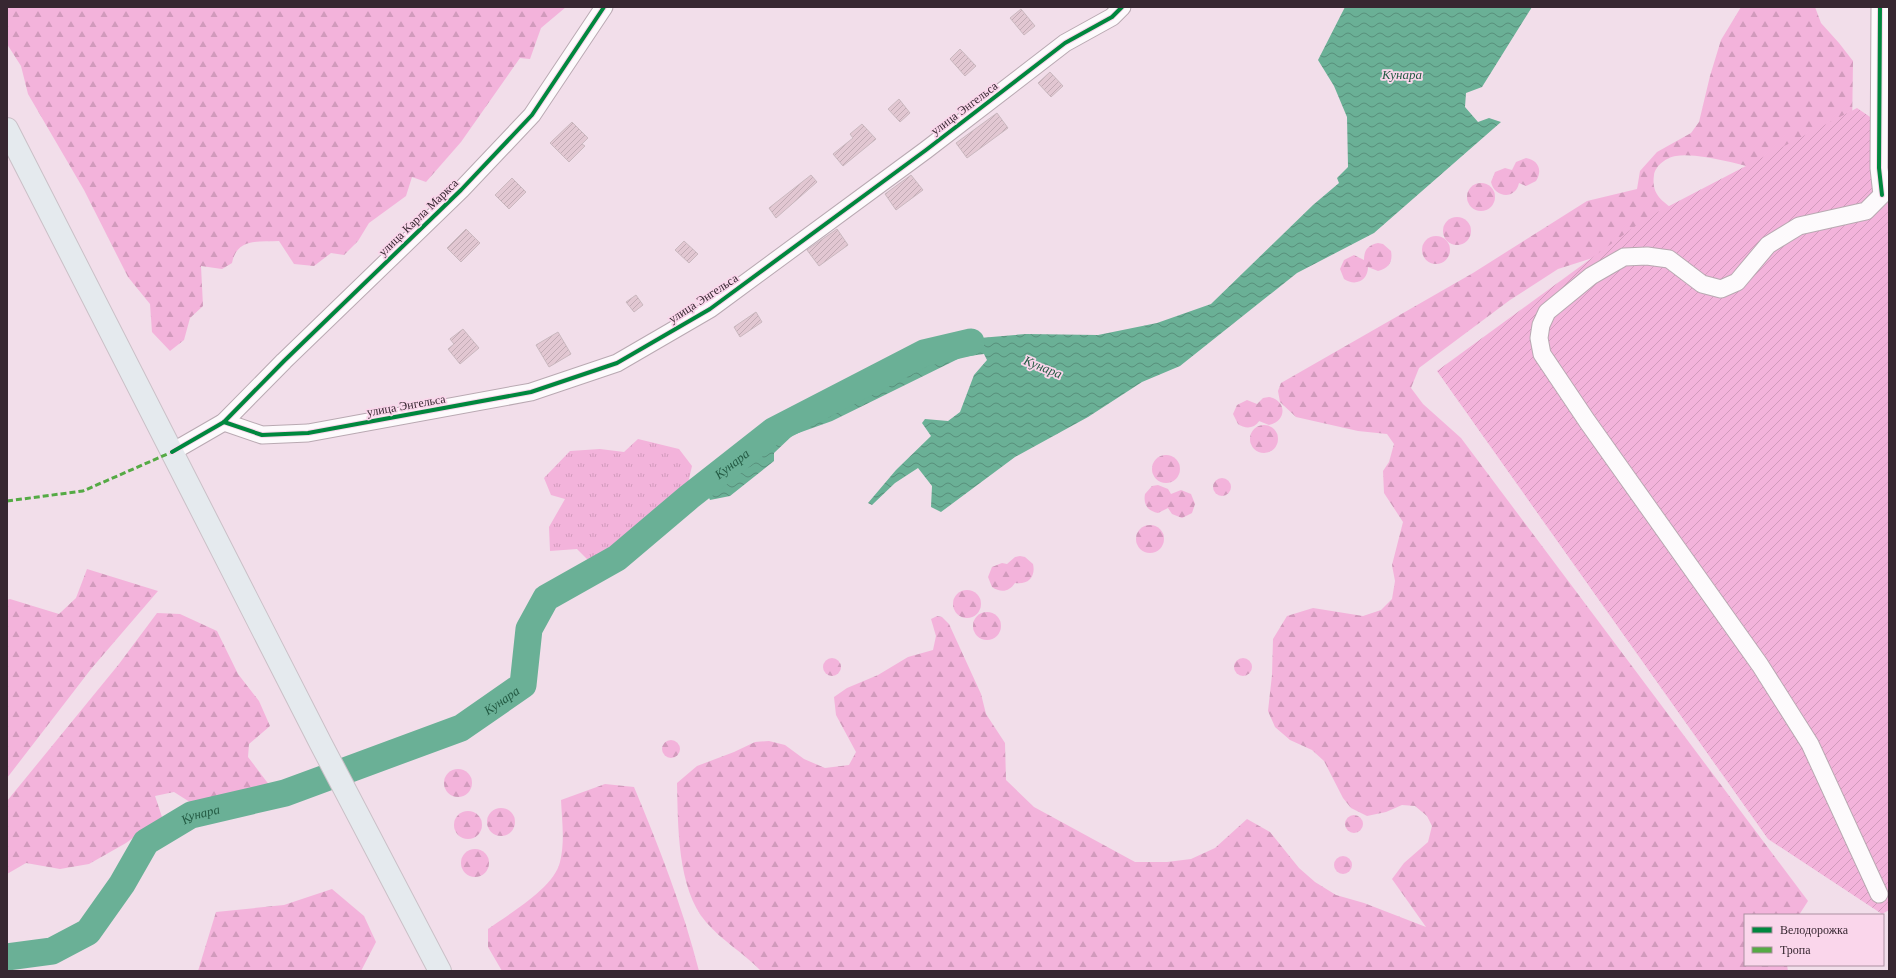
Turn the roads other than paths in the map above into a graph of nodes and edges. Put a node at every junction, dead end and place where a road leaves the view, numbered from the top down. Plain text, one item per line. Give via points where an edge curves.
1 (604, 7) edge
2 (1122, 7) edge
3 (1880, 7) edge
4 (7, 130) edge
5 (1885, 197) edge
6 (224, 422) junction
7 (172, 452) junction
8 (1879, 894) dead end
9 (440, 971) edge

1 - 6 street, улица Карла Маркса via 532,115 461,190
2 - 6 street, улица Энгельса via 1112,17 1066,43 710,309 617,363 531,392 308,433 262,435
3 - 5 street via 1879,168
4 - 7 main road
5 - 8 street via 1866,211 1799,226 1768,245 1737,282 1720,288 1702,284 1669,259 1647,256 1624,257 1591,276 1547,312 1539,338 1542,354 1760,665 1810,744
6 - 7 street, улица Карла Маркса
7 - 9 main road

